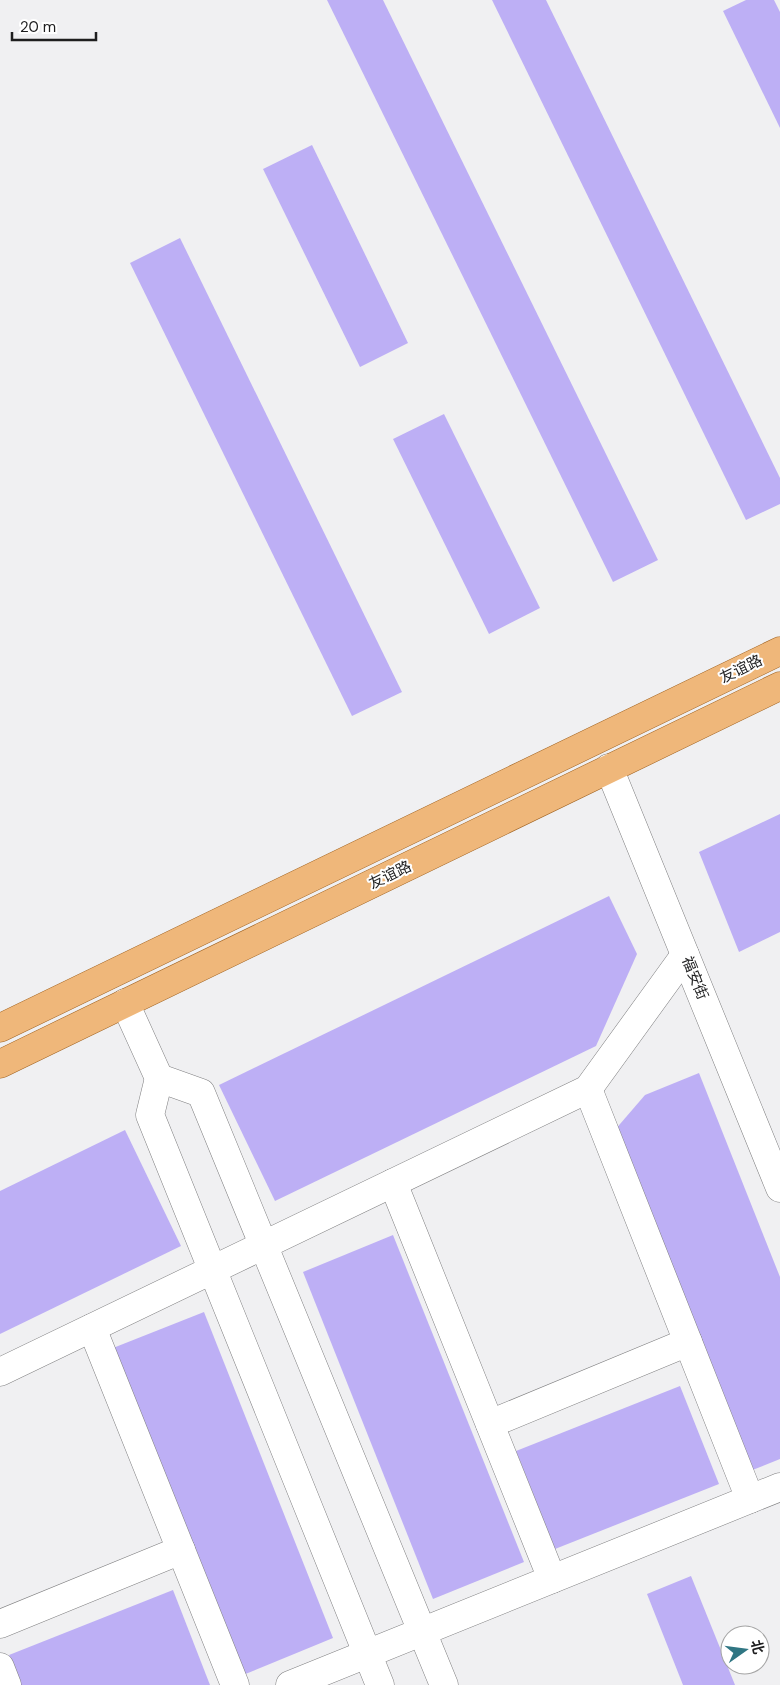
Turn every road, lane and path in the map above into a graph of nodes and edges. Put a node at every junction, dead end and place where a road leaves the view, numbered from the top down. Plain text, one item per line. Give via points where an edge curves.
1 (780, 651) edge
2 (780, 686) edge
3 (609, 768) junction
4 (685, 955) junction
5 (125, 1004) junction
6 (0, 1028) edge
7 (0, 1064) edge
8 (159, 1078) junction
9 (588, 1089) junction
10 (393, 1183) junction
11 (780, 1188) edge
12 (92, 1328) junction
13 (688, 1342) junction
14 (0, 1372) edge
15 (490, 1424) junction
16 (780, 1487) edge
17 (750, 1499) junction
18 (181, 1550) junction
19 (552, 1579) junction
20 (0, 1624) edge
21 (422, 1632) junction
22 (368, 1654) junction
23 (0, 1667) edge
24 (7, 1685) edge
25 (235, 1685) edge
26 (290, 1685) edge
27 (380, 1685) edge
28 (444, 1685) edge

1 - 6 main road, 友谊路
2 - 3 main road, 友谊路
3 - 4 street, 福安街
3 - 5 main road, 友谊路
4 - 9 street
4 - 11 street, 福安街
5 - 7 main road, 友谊路
5 - 8 street
8 - 21 street via 201,1093
8 - 22 street via 150,1115
9 - 10 street
9 - 13 street
10 - 12 street
10 - 15 street
12 - 14 street
12 - 18 street
13 - 15 street
13 - 17 street
15 - 19 street
16 - 17 street
17 - 19 street
18 - 20 street
18 - 25 street
19 - 21 street
21 - 22 street
21 - 28 street
22 - 26 street
22 - 27 street
23 - 24 street

